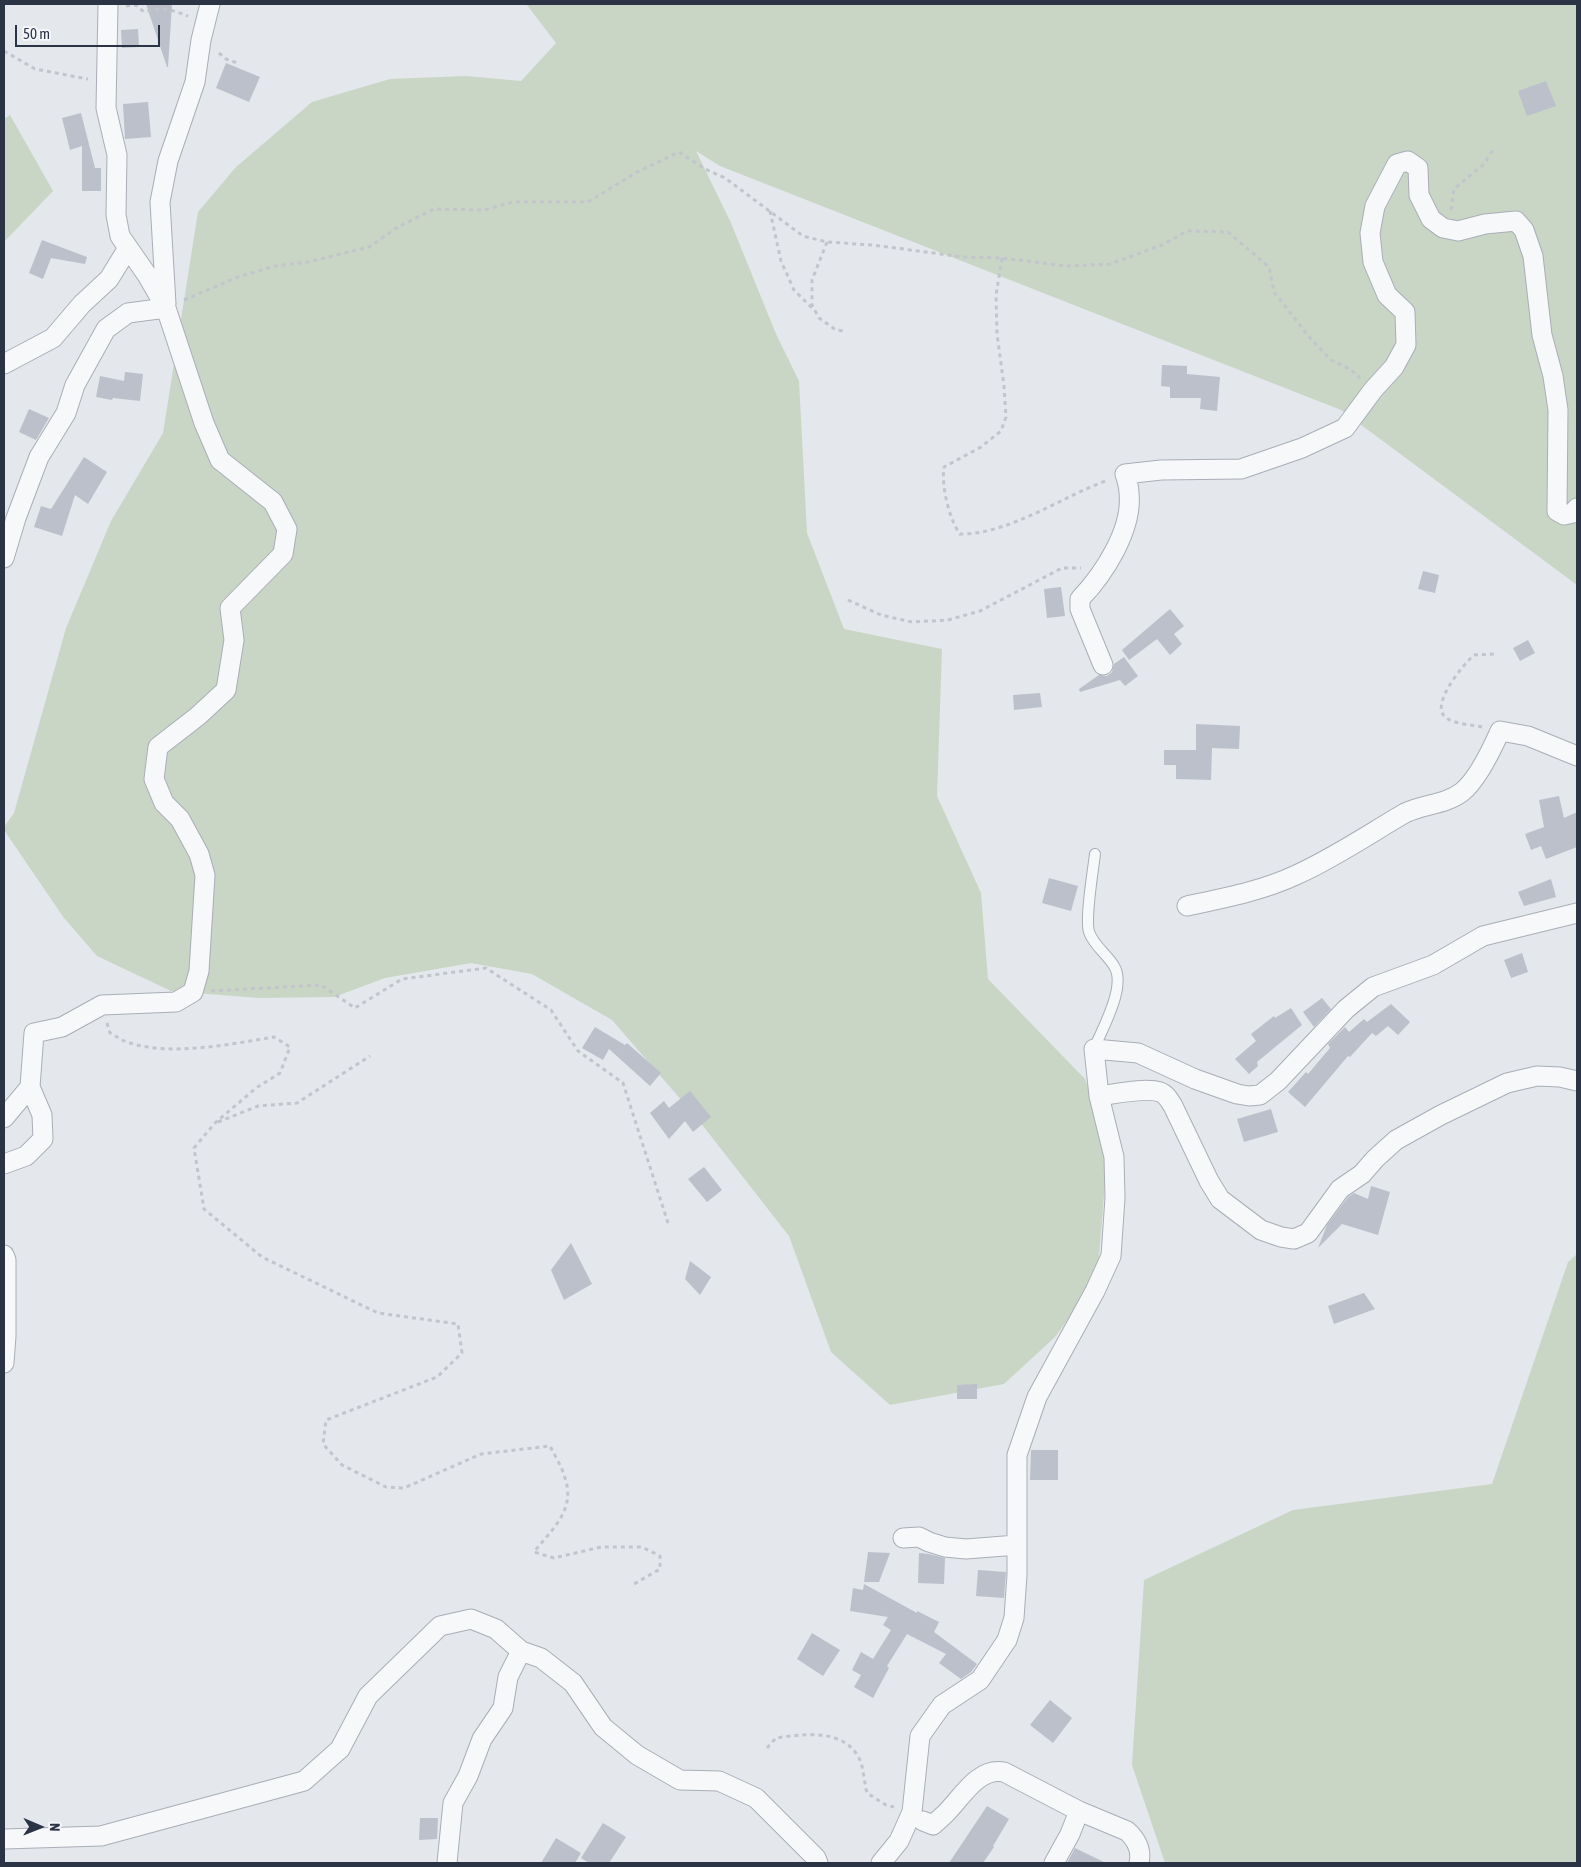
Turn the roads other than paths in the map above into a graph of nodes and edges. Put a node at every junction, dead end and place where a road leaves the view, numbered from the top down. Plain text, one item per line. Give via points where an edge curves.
1 (108, 4) edge
2 (210, 4) edge
3 (128, 248) junction
4 (166, 308) junction
5 (4, 364) edge
6 (1577, 508) edge
7 (4, 558) edge
8 (1103, 665) dead end
9 (1577, 756) edge
10 (1095, 854) dead end
11 (1187, 906) dead end
12 (1577, 913) edge
13 (1094, 1049) junction
14 (1577, 1081) edge
15 (30, 1086) junction
16 (1099, 1096) junction
17 (4, 1118) edge
18 (4, 1164) edge
19 (4, 1256) edge
20 (4, 1363) edge
21 (903, 1538) dead end
22 (1016, 1545) junction
23 (521, 1651) junction
24 (1079, 1811) junction
25 (918, 1817) junction
26 (4, 1838) edge
27 (447, 1863) edge
28 (818, 1863) edge
29 (880, 1863) edge
30 (1054, 1863) edge
31 (1139, 1863) edge

1 - 3 street via 106,108 117,155 116,215 120,236
2 - 4 street via 195,82 168,161 160,202
3 - 4 street
3 - 5 street via 109,279 53,338
4 - 7 street via 128,313 106,329 75,385 66,413 39,457
4 - 15 street via 204,423 220,460 273,502 288,529 283,554 230,608 234,640 226,690 158,747 154,779 164,803 180,819 199,854 205,875 199,970 193,992 176,1002 102,1005 62,1027 34,1033
6 - 8 street via 1564,515 1556,511 1558,410 1542,335 1533,256 1524,230 1516,221 1458,231 1443,228 1431,219 1419,195 1418,168 1408,161 1396,164 1375,206 1370,233 1373,262 1387,295 1405,312 1406,345 1394,366 1345,428 1302,448 1241,469 1125,474 1130,494 1127,515 1113,556 1080,599 1080,609
9 - 11 street via 1528,736 1500,731 1479,770 1463,791 1450,799 1408,812 1295,876 1267,887
10 - 13 lane via 1089,930 1094,942 1118,972 1119,982
12 - 13 street via 1483,936 1433,965 1372,987 1346,1009 1278,1081 1260,1094 1237,1094 1138,1053
13 - 16 street
14 - 16 street via 1537,1076 1507,1083 1396,1140 1362,1174 1340,1189 1308,1233 1294,1239 1261,1230 1220,1199 1173,1106 1161,1092
15 - 17 street
15 - 18 street via 42,1115 43,1139 26,1156
16 - 22 street via 1114,1157 1111,1256 1095,1292 1037,1397 1016,1455
19 - 20 street
21 - 22 street via 919,1537 944,1547
22 - 25 street via 1014,1618 1007,1640 980,1680 942,1705 920,1736
23 - 26 street via 496,1630 471,1619 440,1626 368,1696 340,1749 304,1781 101,1836
23 - 27 street via 508,1678 503,1708 482,1739 454,1803
23 - 28 street via 542,1658 573,1683 603,1726 637,1756 680,1780 720,1781 756,1798
24 - 25 street via 1004,1772 996,1771 966,1788 933,1825
24 - 30 street
24 - 31 street via 1133,1836 1141,1854
25 - 29 street

